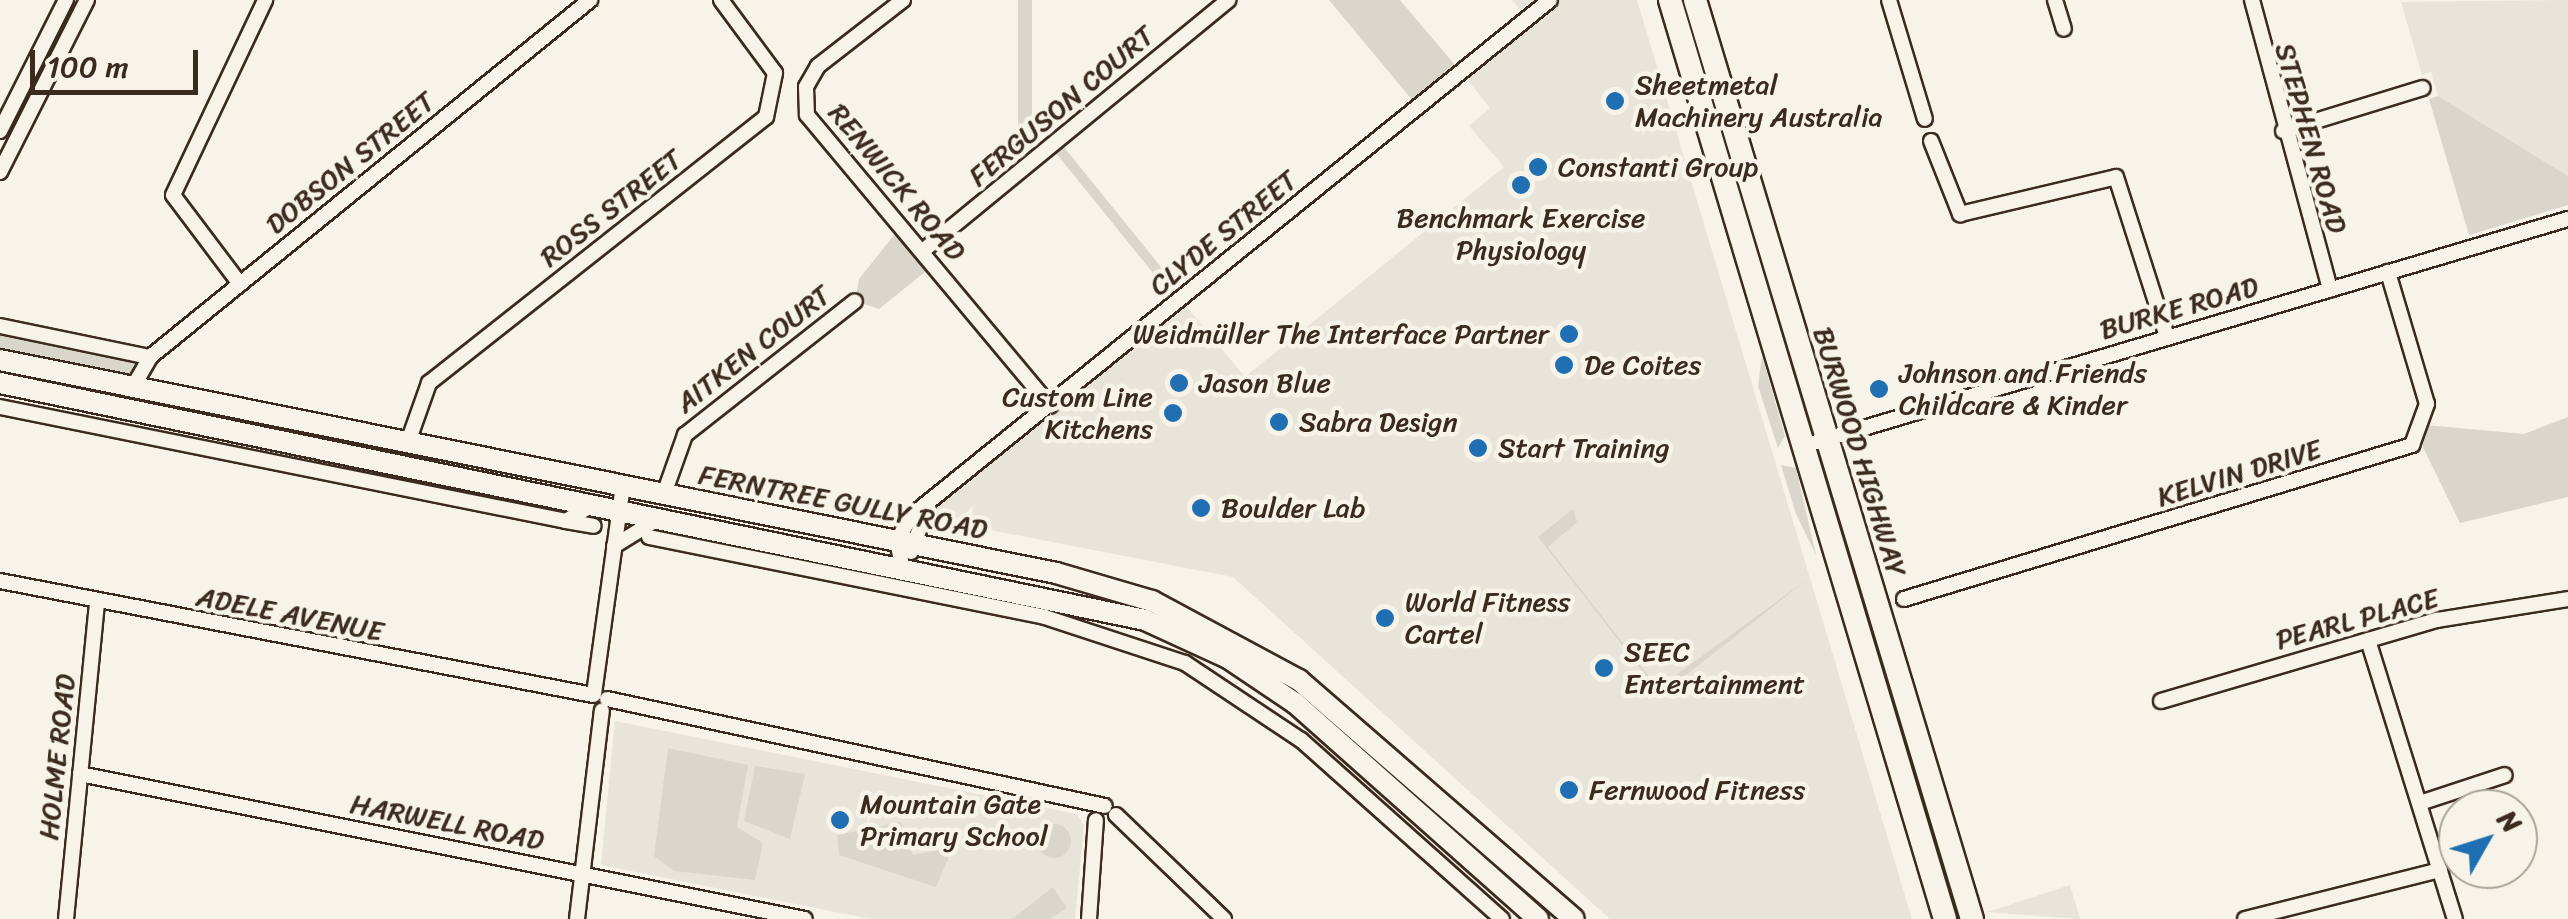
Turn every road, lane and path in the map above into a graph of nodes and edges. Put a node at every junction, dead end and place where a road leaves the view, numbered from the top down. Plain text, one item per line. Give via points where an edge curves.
1 (66, 0) edge
2 (87, 0) edge
3 (265, 0) edge
4 (590, 0) edge
5 (720, 0) edge
6 (903, 0) edge
7 (1228, 0) edge
8 (1550, 0) edge
9 (1670, 0) edge
10 (1695, 0) edge
11 (1889, 0) edge
12 (2055, 0) edge
13 (2252, 0) edge
14 (2064, 29) dead end
15 (2423, 88) dead end
16 (1925, 119) dead end
17 (0, 131) edge
18 (2283, 131) junction
19 (1932, 141) dead end
20 (1, 166) edge
21 (2568, 218) edge
22 (924, 250) junction
23 (2388, 272) junction
24 (240, 284) junction
25 (2330, 290) junction
26 (855, 301) dead end
27 (0, 326) edge
28 (2166, 338) junction
29 (0, 360) edge
30 (147, 362) junction
31 (0, 383) edge
32 (132, 387) junction
33 (156, 391) junction
34 (0, 406) edge
35 (1050, 406) junction
36 (408, 442) junction
37 (1814, 443) junction
38 (623, 486) junction
39 (664, 494) junction
40 (596, 503) junction
41 (619, 507) junction
42 (663, 516) junction
43 (566, 521) junction
44 (594, 526) dead end
45 (649, 537) dead end
46 (671, 542) junction
47 (907, 542) junction
48 (614, 546) junction
49 (896, 563) junction
50 (950, 573) junction
51 (0, 581) edge
52 (869, 581) junction
53 (1904, 599) dead end
54 (2568, 599) edge
55 (97, 600) junction
56 (970, 601) junction
57 (2368, 640) junction
58 (2161, 701) dead end
59 (599, 702) junction
60 (1295, 703) junction
61 (1264, 711) junction
62 (1345, 744) junction
63 (80, 774) junction
64 (2506, 775) dead end
65 (1350, 782) junction
66 (2420, 802) junction
67 (1105, 817) junction
68 (1489, 844) junction
69 (1473, 860) junction
70 (2438, 863) edge
71 (2438, 871) edge
72 (582, 874) junction
73 (2446, 889) edge
74 (1534, 915) edge
75 (1501, 918) edge
76 (66, 919) edge
77 (578, 919) edge
78 (805, 919) edge
79 (1089, 919) edge
80 (1224, 919) edge
81 (1574, 919) edge
82 (1944, 919) edge
83 (1972, 919) edge
84 (2245, 919) edge
85 (2455, 919) edge

1 - 17 street
2 - 20 street
3 - 24 street via 167,199
4 - 24 street, DOBSON STREET
5 - 36 street, ROSS STREET via 774,73 766,117 428,383
6 - 22 street, RENWICK ROAD via 818,66 804,102 824,141
7 - 22 street, FERGUSON COURT
8 - 35 street, CLYDE STREET
9 - 37 highway, BURWOOD HIGHWAY
10 - 37 highway, BURWOOD HIGHWAY
11 - 16 street
12 - 14 street
13 - 18 street, STEPHEN ROAD
15 - 18 street
18 - 25 street, STEPHEN ROAD
19 - 28 street via 1954,217 2116,169
21 - 23 street, BURKE ROAD
22 - 35 street, RENWICK ROAD
23 - 25 street, BURKE ROAD
23 - 53 street, KELVIN DRIVE via 2427,404 2412,445
24 - 30 street, DOBSON STREET
25 - 28 street, BURKE ROAD
26 - 39 street, AITKEN COURT via 683,436
27 - 30 street
28 - 37 street, BURKE ROAD
29 - 32 main road, FERNTREE GULLY ROAD
30 - 32 street, DOBSON STREET
30 - 33 street
31 - 40 main road, FERNTREE GULLY ROAD
32 - 33 main road, FERNTREE GULLY ROAD
33 - 36 main road, FERNTREE GULLY ROAD
34 - 43 street
35 - 47 street, CLYDE STREET via 928,506
36 - 38 main road, FERNTREE GULLY ROAD
37 - 82 highway, BURWOOD HIGHWAY
37 - 83 highway, BURWOOD HIGHWAY
38 - 39 main road, FERNTREE GULLY ROAD
38 - 41 street
39 - 47 main road, FERNTREE GULLY ROAD
40 - 41 main road, FERNTREE GULLY ROAD
40 - 43 street
41 - 42 main road, FERNTREE GULLY ROAD
41 - 48 street
42 - 46 street
42 - 48 street
42 - 49 main road, FERNTREE GULLY ROAD
43 - 44 street
45 - 46 street, FERNTREE GULLY ROAD
46 - 52 street, FERNTREE GULLY ROAD
47 - 49 street
47 - 68 main road, FERNTREE GULLY ROAD via 1102,584 1224,632 1326,700
48 - 59 street
49 - 50 main road, FERNTREE GULLY ROAD
49 - 52 street
50 - 56 street
50 - 60 main road, FERNTREE GULLY ROAD via 1145,620 1228,658
51 - 55 street, ADELE AVENUE
52 - 56 street, FERNTREE GULLY ROAD
54 - 57 street, PEARL PLACE
55 - 59 street, ADELE AVENUE
55 - 63 street, HOLME ROAD
56 - 61 street, FERNTREE GULLY ROAD via 1128,640
57 - 58 street, PEARL PLACE
57 - 66 street
59 - 67 street, ADELE AVENUE via 1072,798
59 - 72 street
60 - 61 street
60 - 62 main road, FERNTREE GULLY ROAD
61 - 65 street, FERNTREE GULLY ROAD
62 - 65 street
62 - 69 main road, FERNTREE GULLY ROAD
63 - 72 street, HARWELL ROAD
63 - 76 street, HOLME ROAD
64 - 66 street
65 - 75 street, FERNTREE GULLY ROAD
66 - 70 street
67 - 79 street
67 - 80 street, ADELE AVENUE
68 - 69 main road
68 - 81 main road, FERNTREE GULLY ROAD
69 - 74 main road, FERNTREE GULLY ROAD
71 - 84 street
72 - 77 street
72 - 78 street, HARWELL ROAD
73 - 85 street
74 - 75 street, FERNTREE GULLY ROAD

